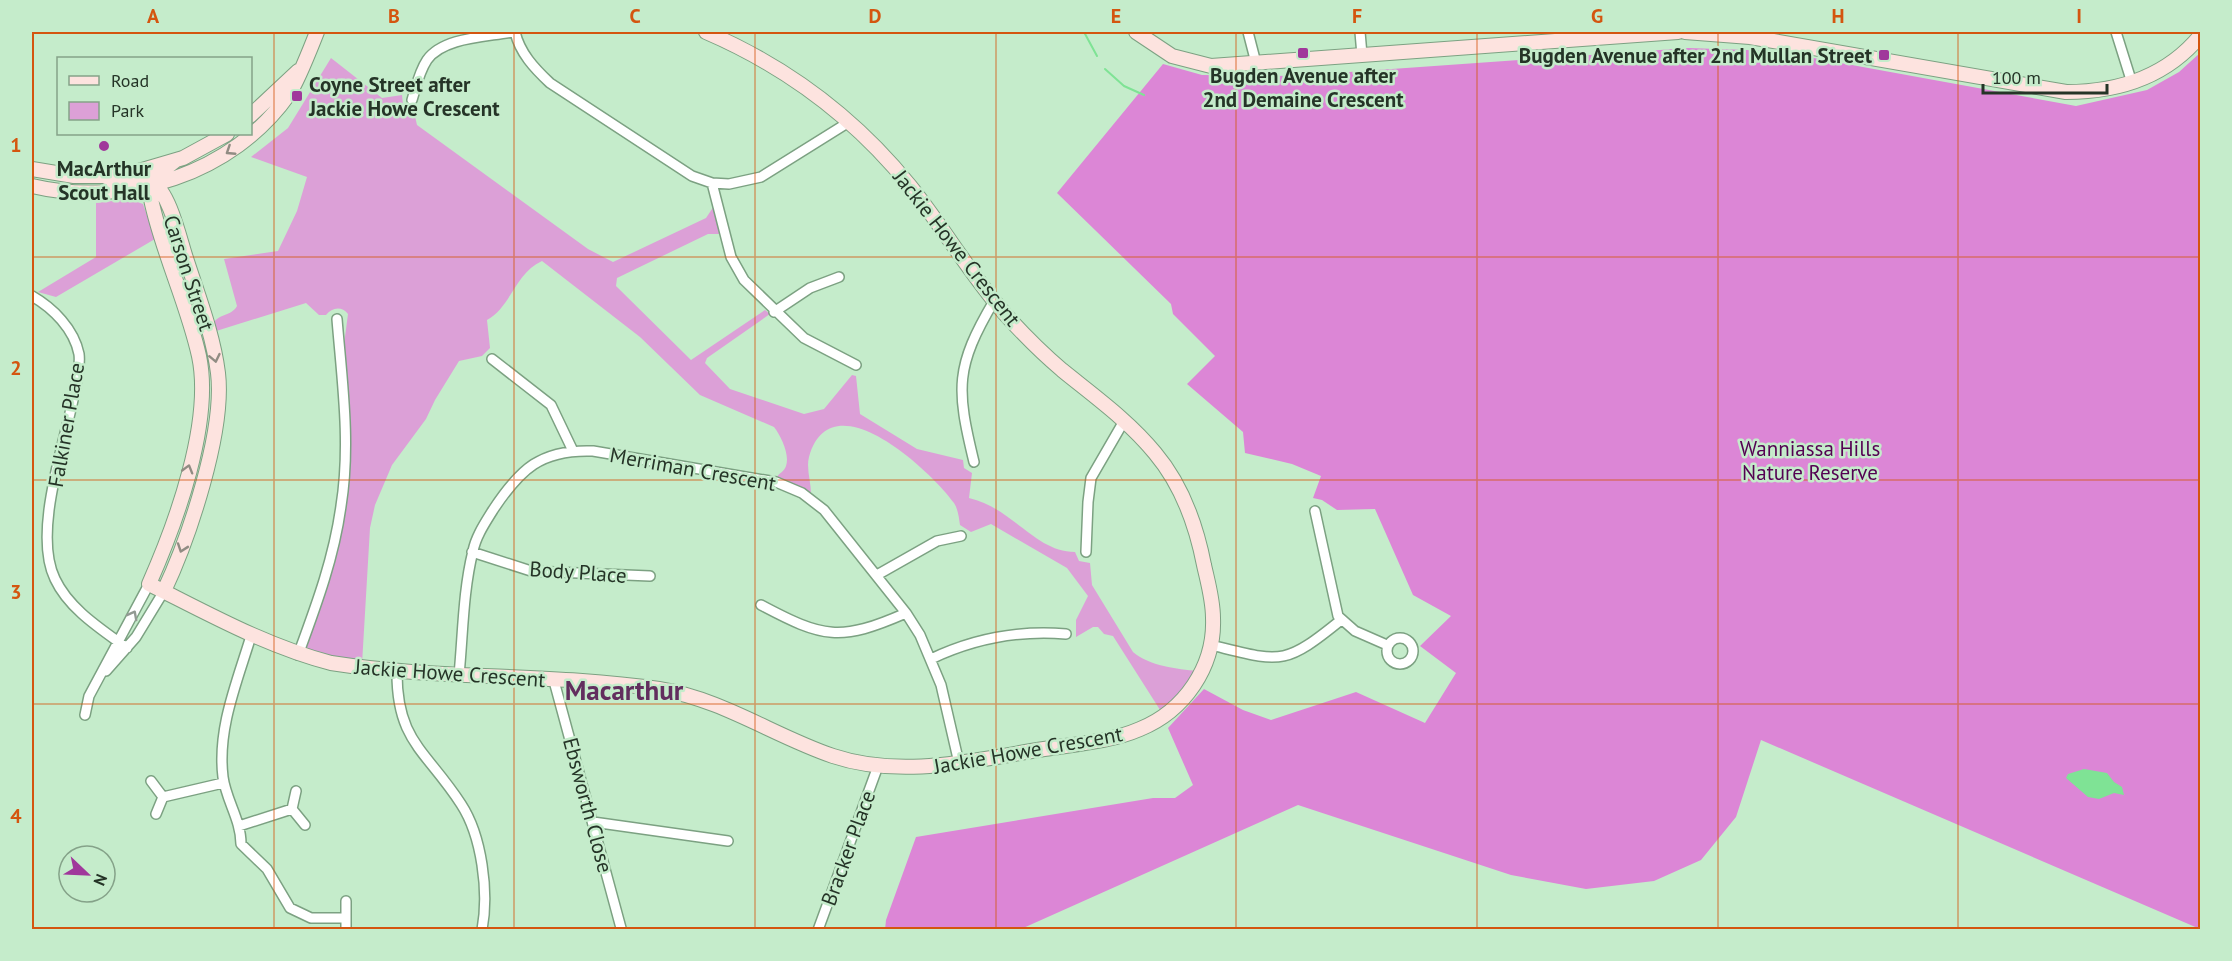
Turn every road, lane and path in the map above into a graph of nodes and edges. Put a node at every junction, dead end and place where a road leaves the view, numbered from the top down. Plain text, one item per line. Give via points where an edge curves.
1 (317, 32) edge
2 (513, 32) edge
3 (706, 32) edge
4 (1136, 32) edge
5 (1248, 32) edge
6 (1360, 32) edge
7 (1678, 32) edge
8 (1685, 32) edge
9 (2116, 32) edge
10 (2200, 36) edge
11 (1362, 55) junction
12 (1256, 63) junction
13 (303, 64) junction
14 (2132, 83) junction
15 (412, 100) dead end
16 (252, 114) edge
17 (849, 122) junction
18 (225, 135) edge
19 (252, 135) edge
20 (252, 135) edge
21 (175, 161) junction
22 (32, 169) edge
23 (104, 176) junction
24 (182, 176) junction
25 (154, 183) junction
26 (712, 183) junction
27 (32, 186) edge
28 (124, 190) junction
29 (175, 221) junction
30 (159, 225) junction
31 (839, 277) dead end
32 (32, 296) edge
33 (994, 301) junction
34 (774, 312) junction
35 (337, 320) dead end
36 (492, 359) dead end
37 (856, 365) dead end
38 (1124, 422) junction
39 (573, 451) junction
40 (974, 462) dead end
41 (1315, 511) dead end
42 (962, 536) dead end
43 (472, 552) junction
44 (1086, 552) dead end
45 (876, 575) junction
46 (650, 576) dead end
47 (149, 584) junction
48 (164, 591) junction
49 (761, 605) dead end
50 (906, 613) junction
51 (1341, 620) junction
52 (1066, 634) dead end
53 (251, 636) junction
54 (118, 642) junction
55 (1211, 645) junction
56 (1388, 645) dead end
57 (127, 648) junction
58 (298, 655) junction
59 (931, 658) junction
60 (397, 670) junction
61 (459, 675) junction
62 (554, 681) junction
63 (96, 682) junction
64 (85, 715) dead end
65 (959, 763) junction
66 (878, 766) junction
67 (151, 781) dead end
68 (224, 783) junction
69 (296, 791) dead end
70 (163, 797) junction
71 (292, 809) junction
72 (156, 814) dead end
73 (593, 822) junction
74 (239, 825) junction
75 (305, 825) dead end
76 (728, 841) dead end
77 (346, 901) dead end
78 (345, 918) junction
79 (621, 928) edge
80 (346, 930) edge
81 (482, 930) edge
82 (818, 930) edge

1 - 13 street
2 - 15 street via 436,51 422,70
2 - 26 street via 523,52 550,83 679,169
3 - 17 street, Jackie Howe Crescent via 787,74
4 - 12 street via 1163,51 1192,63
5 - 12 street
6 - 11 street
7 - 11 street
8 - 14 street via 1750,37 2066,92 2100,91
9 - 14 street
10 - 14 street via 2170,64
11 - 12 street
13 - 16 street
13 -> 19 street via 290,94
17 - 26 street via 761,177 729,184
17 - 33 street, Jackie Howe Crescent via 912,189
18 - 21 street
20 -> 24 street via 213,162
21 - 23 street
21 - 25 street
22 - 23 street via 62,175
23 - 25 street via 118,181 141,177
24 - 25 street
24 - 29 street via 173,185 170,198
25 - 28 street
25 - 29 street, Carson Street
25 - 30 street, Carson Street via 152,199
26 - 34 street via 733,260 744,280
27 - 28 street via 85,193
28 - 30 street via 146,202
29 -> 48 street, Carson Street via 213,349 219,405 212,446 187,533
47 -> 30 street, Carson Street via 177,509 202,404 199,357
31 - 34 street via 810,288
32 - 54 street, Falkiner Place via 47,305 68,328 80,358 46,528 48,561 68,599
33 - 38 street, Jackie Howe Crescent via 1057,366
33 - 40 street via 968,349 961,380 962,412
34 - 37 street via 804,338
35 - 58 street via 345,423 343,498 324,585
36 - 39 street via 551,405
38 - 44 street via 1091,478
38 - 55 street, Jackie Howe Crescent via 1159,457 1193,521 1212,600
39 - 43 street, Merriman Crescent via 546,457 517,477 484,525
39 - 45 street, Merriman Crescent via 758,477 785,485 824,510
41 - 51 street via 1334,604
42 - 45 street via 937,541
43 - 46 street, Body Place via 531,571
43 - 61 street, Merriman Crescent
45 - 50 street, Merriman Crescent
47 - 48 street, Jackie Howe Crescent
54 -> 47 street, Carson Street
48 - 53 street, Jackie Howe Crescent
48 - 57 street, Carson Street
49 - 50 street via 806,628 840,634 872,628
50 - 59 street, Merriman Crescent
51 - 55 street via 1306,648 1280,657
51 - 56 street via 1355,631
52 - 59 street via 1034,631 979,639
53 - 58 street, Jackie Howe Crescent
53 - 68 street via 222,740
54 - 57 street, Falkiner Place
54 - 63 street, Carson Street
55 - 65 street, Jackie Howe Crescent via 1202,673 1185,697 1144,728 1113,738
57 - 63 street, Carson Street
58 - 60 street, Jackie Howe Crescent via 358,668
59 - 65 street, Merriman Crescent
60 - 61 street, Jackie Howe Crescent
60 - 81 street via 397,700 403,723 460,802 477,839
61 - 62 street, Jackie Howe Crescent
62 - 66 street, Jackie Howe Crescent via 680,694 730,710 833,756
62 - 73 street, Ebsworth Close
63 - 64 street, Carson Street via 85,703
65 - 66 street, Jackie Howe Crescent
66 - 82 street, Bracker Place
67 - 70 street
68 - 70 street
68 - 74 street
69 - 71 street
70 - 72 street
71 - 74 street
71 - 75 street
73 - 76 street
73 - 79 street, Ebsworth Close
74 - 78 street via 241,844 267,869 290,908 311,918
77 - 78 street
78 - 80 street

